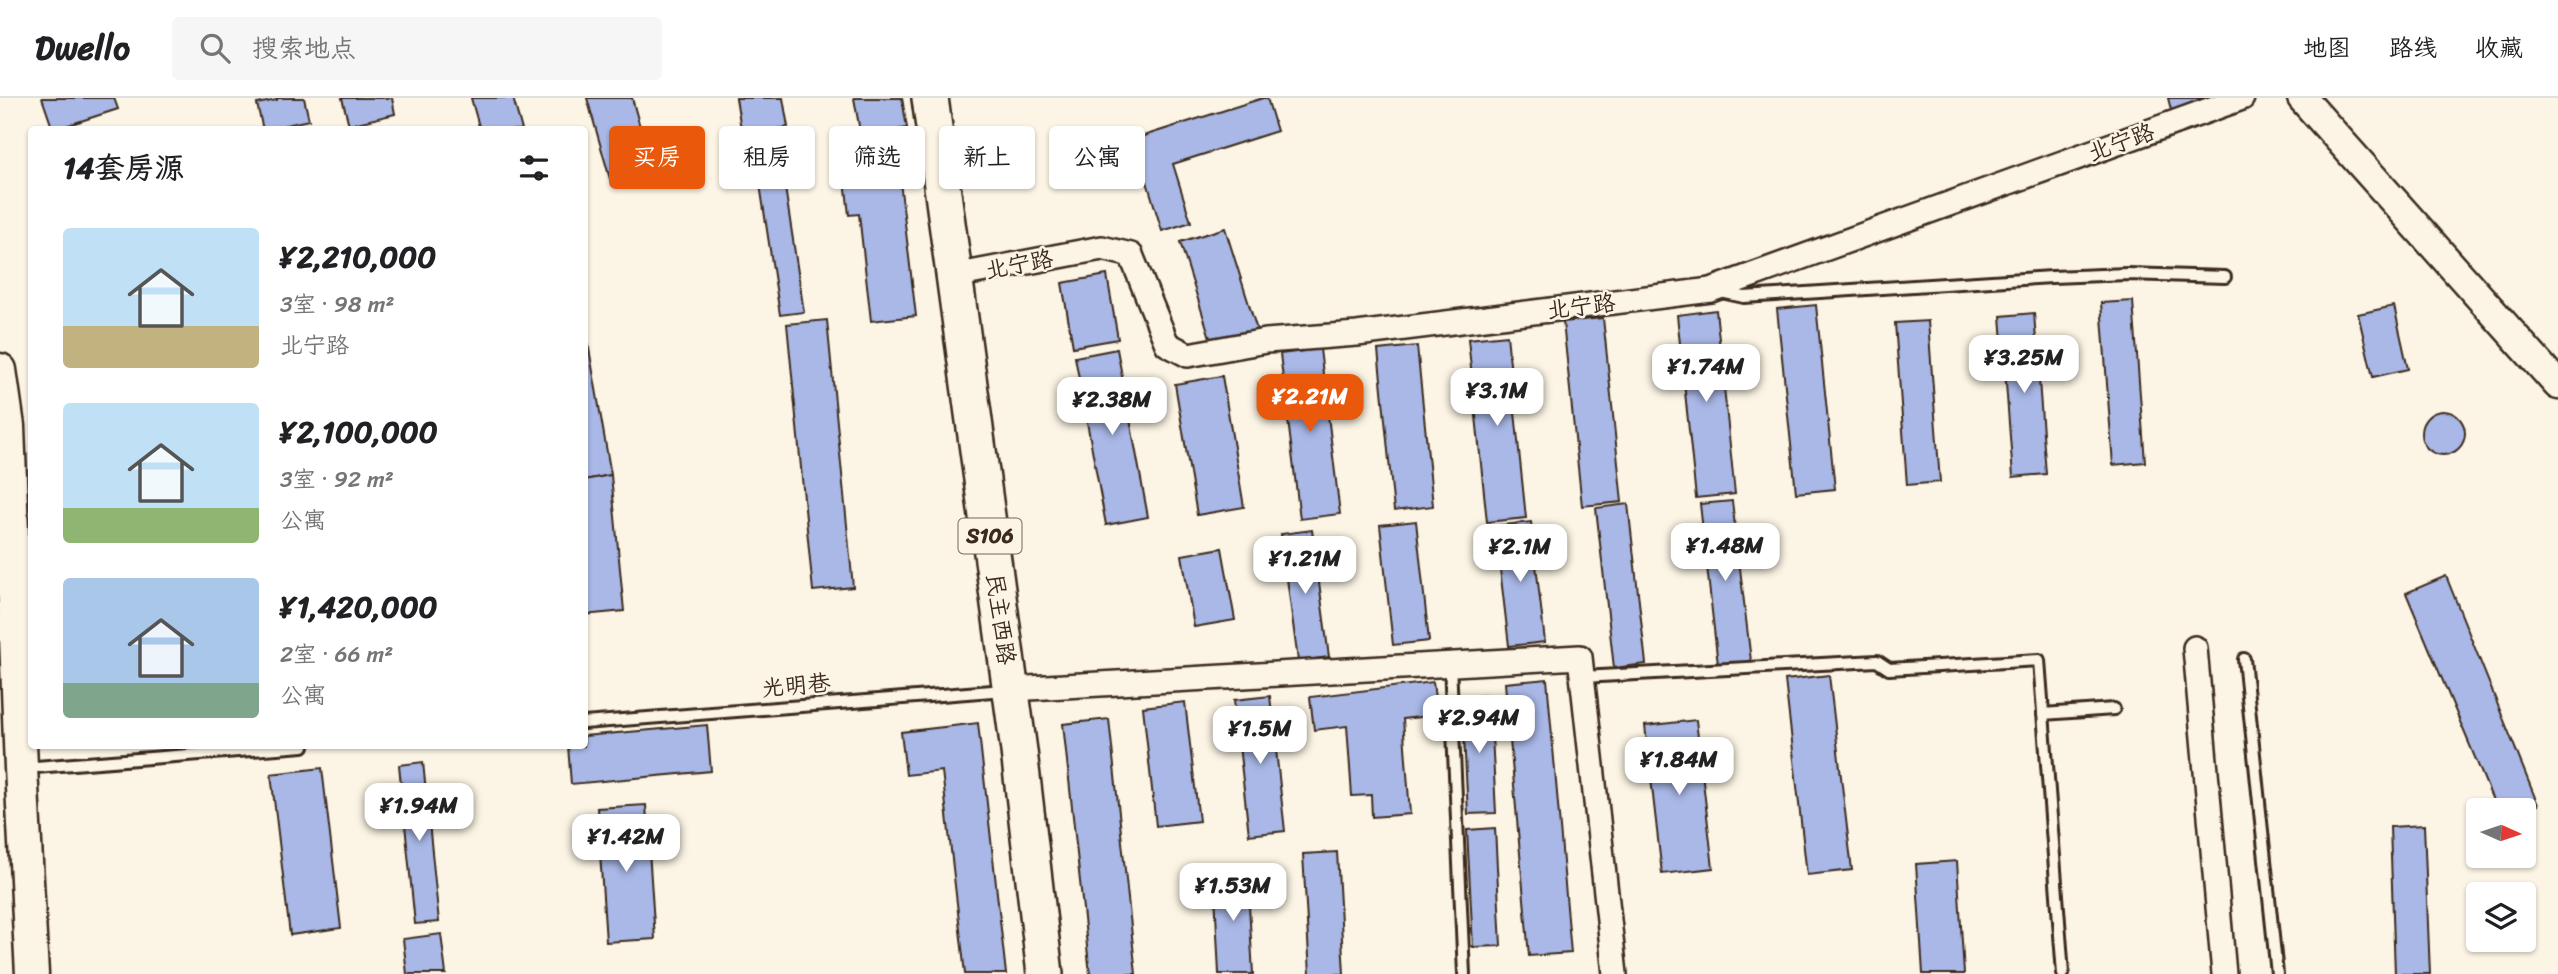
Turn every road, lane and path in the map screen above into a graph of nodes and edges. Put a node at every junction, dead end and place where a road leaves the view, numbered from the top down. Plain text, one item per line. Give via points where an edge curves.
1 (930, 98) edge
2 (2242, 98) edge
3 (2302, 98) edge
4 (954, 276) junction
5 (2225, 277) dead end
6 (1711, 290) junction
7 (0, 370) edge
8 (2558, 386) edge
9 (4, 427) edge
10 (2195, 648) dead end
11 (2245, 659) dead end
12 (1450, 664) junction
13 (1582, 677) junction
14 (1011, 690) junction
15 (2115, 709) dead end
16 (2043, 714) junction
17 (588, 723) edge
18 (264, 749) edge
19 (20, 768) junction
20 (32, 974) edge
21 (1045, 974) edge
22 (1464, 974) edge
23 (1615, 974) edge
24 (2063, 974) edge
25 (2224, 974) edge
26 (2277, 974) edge

1 - 4 main road, 民主西路 / S106
2 - 6 street, 北宁路
3 - 8 street
4 - 6 street, 北宁路 via 1102,248 1131,255 1167,344 1188,355 1266,341
4 - 14 main road, 民主西路 / S106
5 - 6 lane via 2102,275 1744,297
7 - 9 main road
9 - 19 main road
10 - 25 street
11 - 26 lane
12 - 13 street via 1580,657
12 - 14 street
12 - 22 lane
13 - 16 lane via 1877,661 1889,669 2039,660
13 - 23 street
14 - 17 lane, 光明巷
14 - 21 main road, 民主西路 / S106
15 - 16 lane
16 - 24 lane
18 - 19 lane
19 - 20 main road

